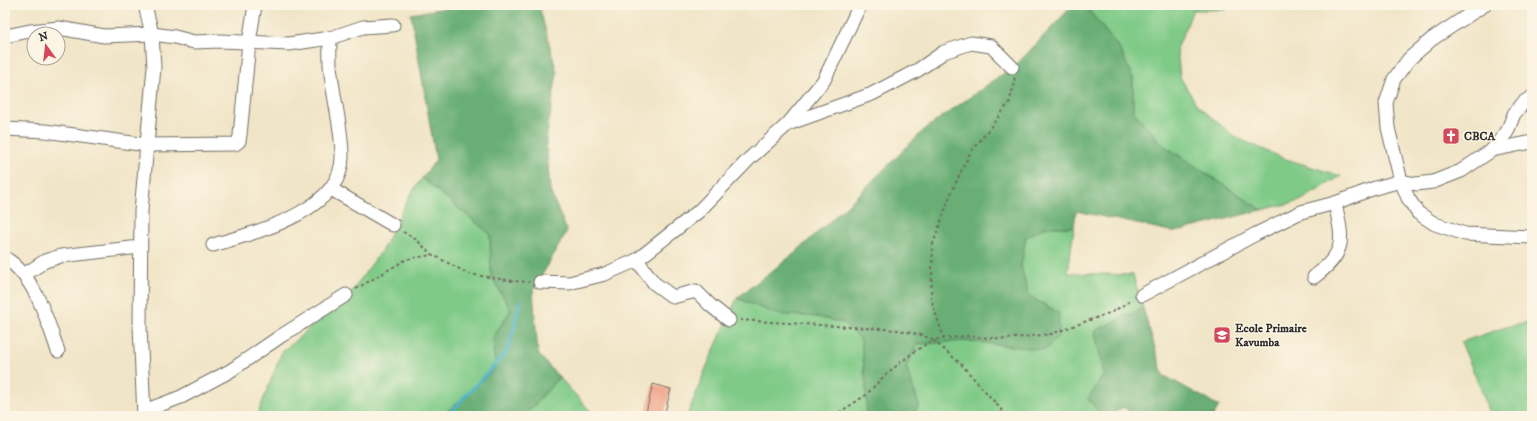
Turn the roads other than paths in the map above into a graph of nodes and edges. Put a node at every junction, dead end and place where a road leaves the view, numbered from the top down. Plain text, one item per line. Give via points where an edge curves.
1 (145, 5) edge
2 (255, 5) edge
3 (860, 5) edge
4 (1484, 5) edge
5 (393, 25) dead end
6 (152, 34) junction
7 (5, 36) edge
8 (330, 38) junction
9 (250, 43) junction
10 (1012, 67) road end
11 (1532, 97) edge
12 (788, 124) junction
13 (5, 129) edge
14 (1532, 142) edge
15 (147, 145) junction
16 (1492, 150) junction
17 (1401, 181) junction
18 (331, 189) junction
19 (1335, 203) junction
20 (393, 225) road end
21 (1532, 236) edge
22 (213, 244) dead end
23 (140, 247) junction
24 (5, 258) edge
25 (637, 260) junction
26 (24, 275) junction
27 (1314, 277) dead end
28 (540, 282) road end
29 (346, 295) road end
30 (1142, 295) road end
31 (728, 320) road end
32 (58, 351) dead end
33 (144, 414) edge

1 - 6 street
2 - 9 street
3 - 12 street via 824,80
4 - 17 street via 1432,39 1409,59 1394,79 1386,103 1388,128
5 - 8 street via 363,27
6 - 7 street via 104,36 58,28
6 - 9 street via 194,42
6 - 15 street via 154,67
8 - 9 street via 288,44
8 - 18 street via 331,73 342,157 339,174
9 - 15 street via 239,141 234,144
10 - 12 street via 991,46 971,43 944,52 918,70 872,94
11 - 16 street via 1514,114 1507,132
12 - 25 street via 749,159 699,211
13 - 15 street via 46,131
14 - 16 street
15 - 23 street
16 - 17 street via 1461,171 1433,182 1416,184
17 - 19 street
17 - 21 street via 1418,213 1435,224 1465,234
18 - 20 street
18 - 22 street via 314,204 288,219 254,233
19 - 27 street via 1341,231 1340,245 1335,258
19 - 30 street via 1301,212
23 - 26 street via 62,256 46,261
23 - 33 street
24 - 26 street
25 - 28 street via 605,274 569,283
25 - 31 street via 654,283 673,297 696,291
26 - 32 street via 31,284 47,319
29 - 33 street via 230,371

